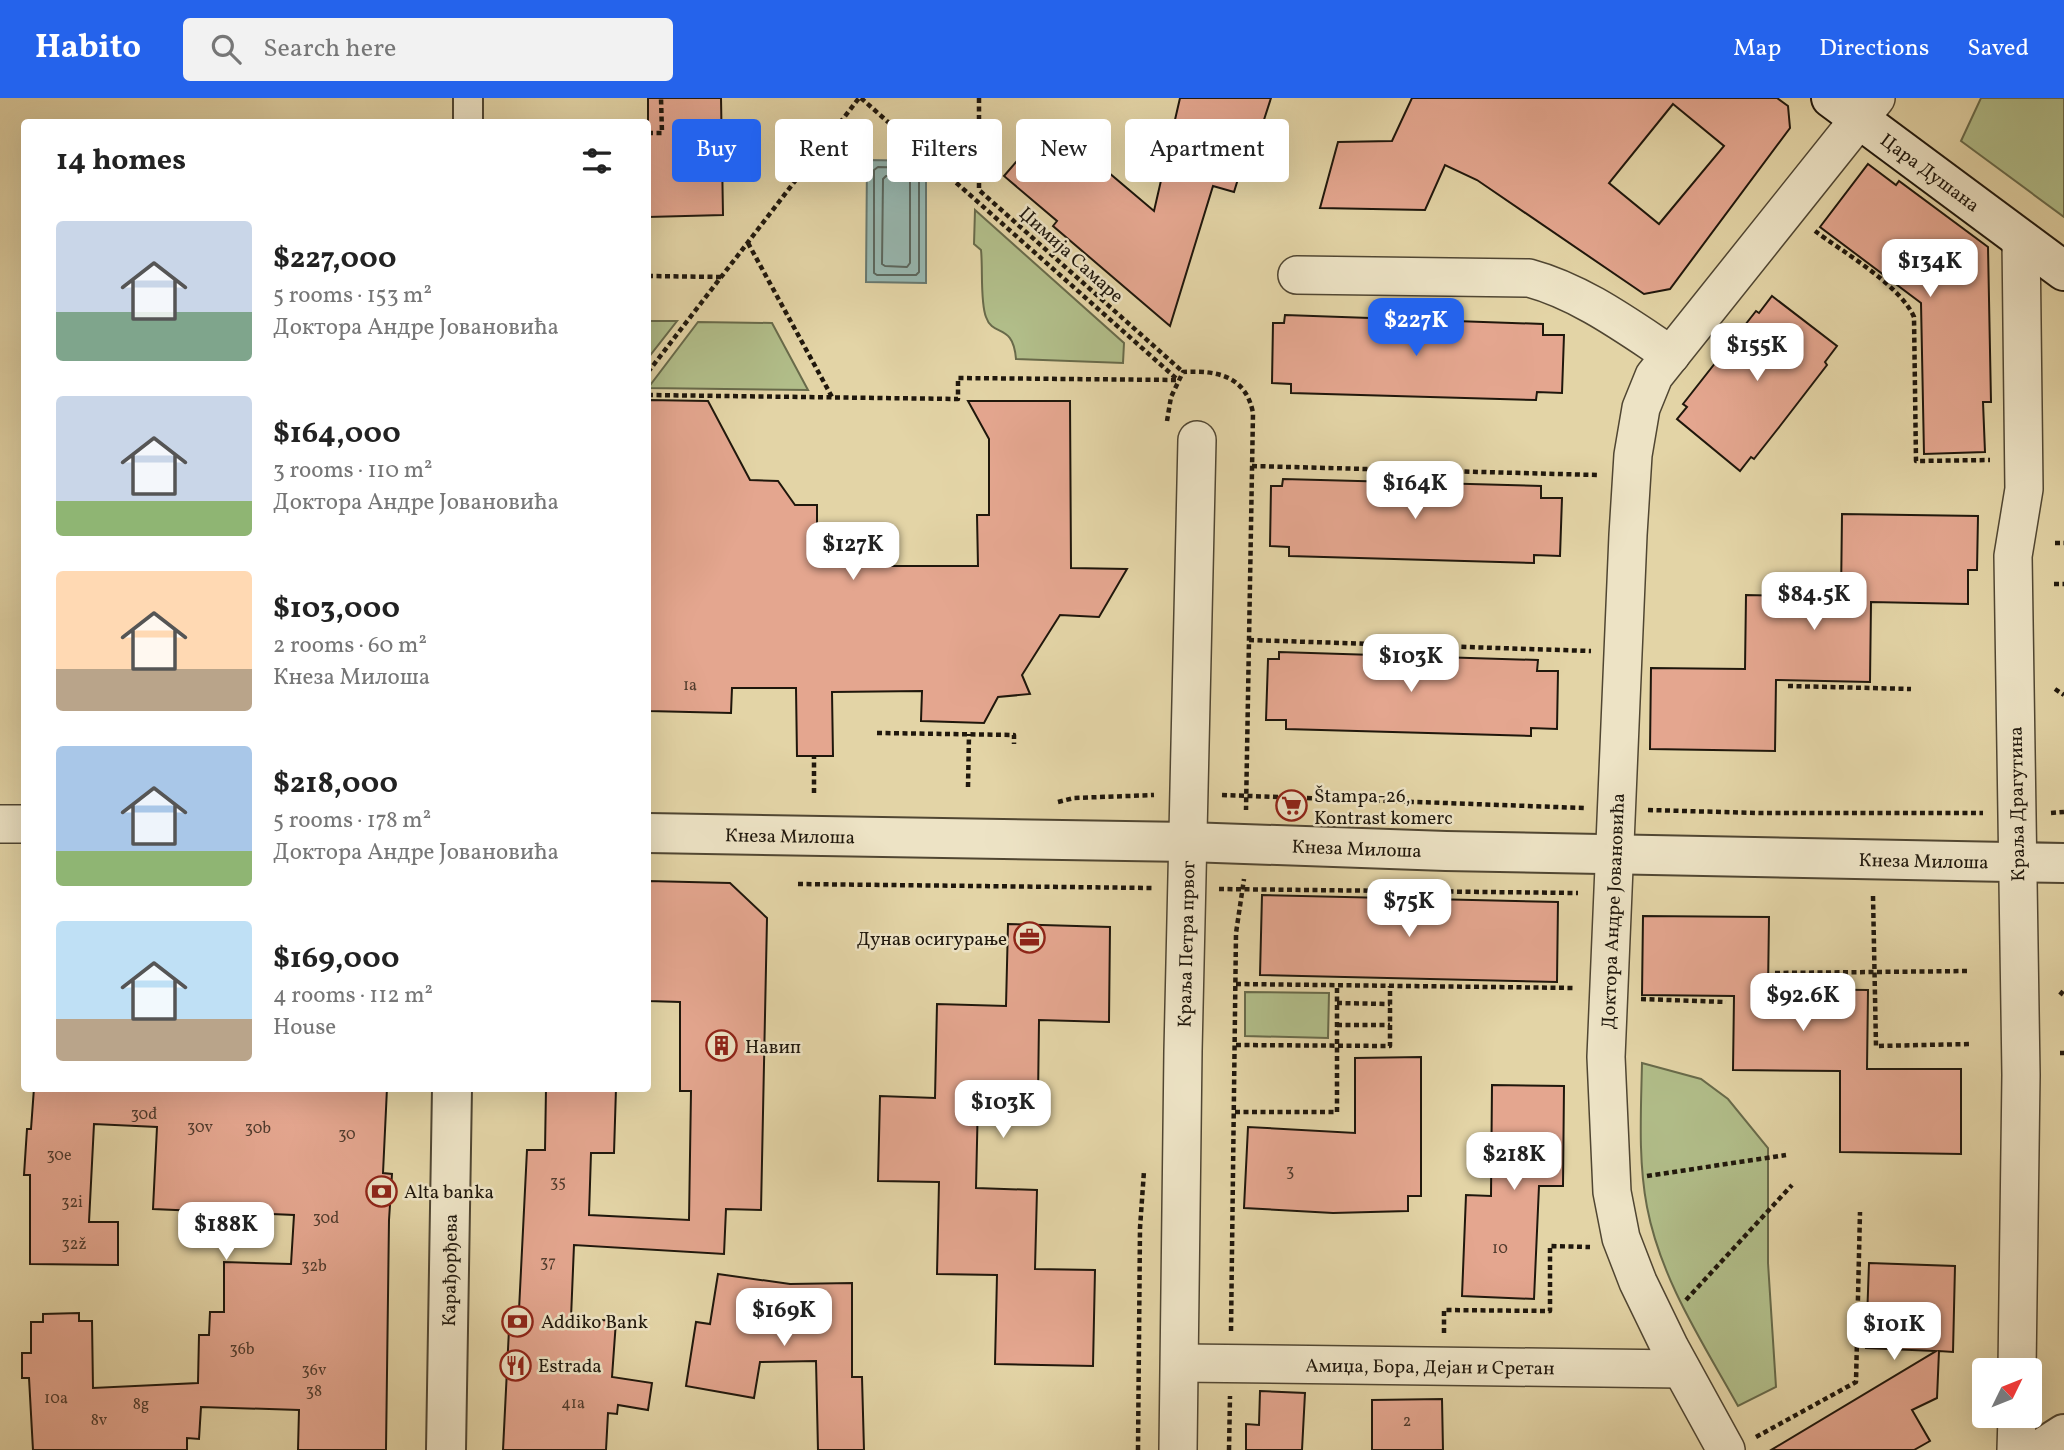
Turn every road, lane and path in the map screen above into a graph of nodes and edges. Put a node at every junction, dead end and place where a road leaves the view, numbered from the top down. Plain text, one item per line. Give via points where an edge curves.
1 (468, 98) edge
2 (661, 98) edge
3 (860, 98) edge
4 (979, 98) edge
5 (1855, 105) edge
6 (468, 119) edge
7 (651, 133) edge
8 (1811, 227) dead end
9 (2021, 239) junction
10 (748, 243) junction
11 (2064, 271) edge
12 (1297, 275) dead end
13 (651, 276) edge
14 (722, 277) junction
15 (1671, 355) junction
16 (651, 368) edge
17 (1183, 372) dead end
18 (651, 395) edge
19 (832, 397) junction
20 (1197, 440) dead end
21 (1995, 460) dead end
22 (1252, 466) dead end
23 (1603, 476) dead end
24 (2055, 543) dead end
25 (2064, 543) edge
26 (2064, 583) edge
27 (2054, 584) dead end
28 (1249, 640) dead end
29 (1594, 651) dead end
30 (1788, 686) dead end
31 (1911, 689) dead end
32 (2055, 689) dead end
33 (2064, 695) edge
34 (877, 733) dead end
35 (969, 734) junction
36 (1014, 744) dead end
37 (814, 756) dead end
38 (968, 787) dead end
39 (814, 793) dead end
40 (1189, 794) junction
41 (1246, 796) junction
42 (1074, 799) dead end
43 (1634, 810) junction
44 (2064, 812) edge
45 (2016, 814) junction
46 (0, 824) edge
47 (21, 824) edge
48 (651, 833) edge
49 (1188, 842) junction
50 (1245, 844) junction
51 (1633, 855) junction
52 (2017, 863) junction
53 (2064, 863) edge
54 (798, 884) dead end
55 (1187, 888) junction
56 (1244, 889) junction
57 (1612, 893) junction
58 (1860, 896) dead end
59 (1873, 896) junction
60 (1887, 897) dead end
61 (1969, 971) dead end
62 (1875, 972) junction
63 (1775, 974) dead end
64 (1236, 984) junction
65 (1337, 985) junction
66 (1390, 986) junction
67 (1581, 988) dead end
68 (2064, 990) edge
69 (2060, 995) dead end
70 (1630, 999) dead end
71 (1727, 1002) dead end
72 (1337, 1003) junction
73 (1390, 1004) junction
74 (1337, 1025) junction
75 (1390, 1025) junction
76 (1970, 1044) dead end
77 (1236, 1045) junction
78 (1337, 1046) junction
79 (452, 1092) edge
80 (1235, 1111) junction
81 (1786, 1155) dead end
82 (1645, 1177) dead end
83 (1792, 1185) dead end
84 (1860, 1212) dead end
85 (1603, 1247) dead end
86 (1682, 1305) dead end
87 (1444, 1338) dead end
88 (2017, 1358) edge
89 (1180, 1363) junction
90 (1231, 1363) junction
91 (1681, 1369) junction
92 (2017, 1428) edge
93 (2064, 1434) edge
94 (1740, 1444) edge
95 (446, 1450) edge
96 (1178, 1450) edge
97 (1229, 1450) edge
98 (2016, 1450) edge
99 (2039, 1450) edge

1 - 6 street
2 - 7 path via 662,133
3 - 10 path
3 - 19 path via 1178,380 958,378 958,399
4 - 17 path, Џимија Самаре via 979,190
5 - 9 street, Цара Душана
5 - 15 street, Доктора Андре Јовановића
8 - 21 path via 1910,308 1914,317 1916,461
9 - 11 street, Цара Душана
9 - 45 street, Краља Драгутина via 2024,489 2013,556
10 - 14 path
10 - 19 path
12 - 15 street via 1529,278 1578,297
13 - 14 path
14 - 16 path
15 - 43 street, Доктора Андре Јовановића via 1654,376 1641,408 1633,455 1628,535
18 - 19 path
20 - 40 street, Краља Петра првог
22 - 23 path
24 - 25 path
26 - 27 path
28 - 29 path
30 - 31 path
32 - 33 path
34 - 35 path
35 - 36 path via 1014,735
35 - 38 path
37 - 39 path
40 - 41 path
40 - 42 path
40 - 49 street, Краља Петра првог
41 - 43 path
41 - 50 path
43 - 45 path
43 - 51 street, Доктора Андре Јовановића
43 - 51 path
44 - 45 path
45 - 52 street, Краља Драгутина
46 - 47 street
48 - 49 street, Кнеза Милоша
49 - 50 street, Кнеза Милоша
49 - 55 street, Краља Петра првог
50 - 51 street, Кнеза Милоша
50 - 56 path
51 - 52 street, Кнеза Милоша
51 - 57 street, Доктора Андре Јовановића
52 - 53 street, Кнеза Милоша
52 - 88 street, Краља Драгутина via 2021,1075
54 - 55 path
55 - 56 path
55 - 89 street, Краља Петра првог
56 - 57 path
56 - 64 path
57 - 91 street, Доктора Андре Јовановића via 1606,1066 1612,1192 1621,1238 1637,1282
58 - 59 path
59 - 60 path
59 - 62 path
61 - 62 path
62 - 63 path
62 - 76 path via 1877,1046
64 - 65 path
64 - 77 path
65 - 66 path
65 - 72 path
66 - 67 path
66 - 73 path
68 - 69 path
70 - 71 path
72 - 73 path
72 - 74 path
73 - 75 path
74 - 75 path
74 - 78 path
75 - 78 path via 1390,1046
77 - 78 path
77 - 80 path
78 - 80 path via 1337,1112
79 - 95 street, Карађорђева
80 - 90 path
81 - 82 path
83 - 86 path
84 - 94 path via 1856,1382
85 - 87 path via 1550,1247 1550,1311 1444,1310
89 - 90 street, Амиџа, Бора, Дејан и Сретан
89 - 96 street, Краља Петра првог
90 - 91 street, Амиџа, Бора, Дејан и Сретан
90 - 97 path
91 - 94 street, Доктора Андре Јовановића
92 - 98 street
93 - 99 street

